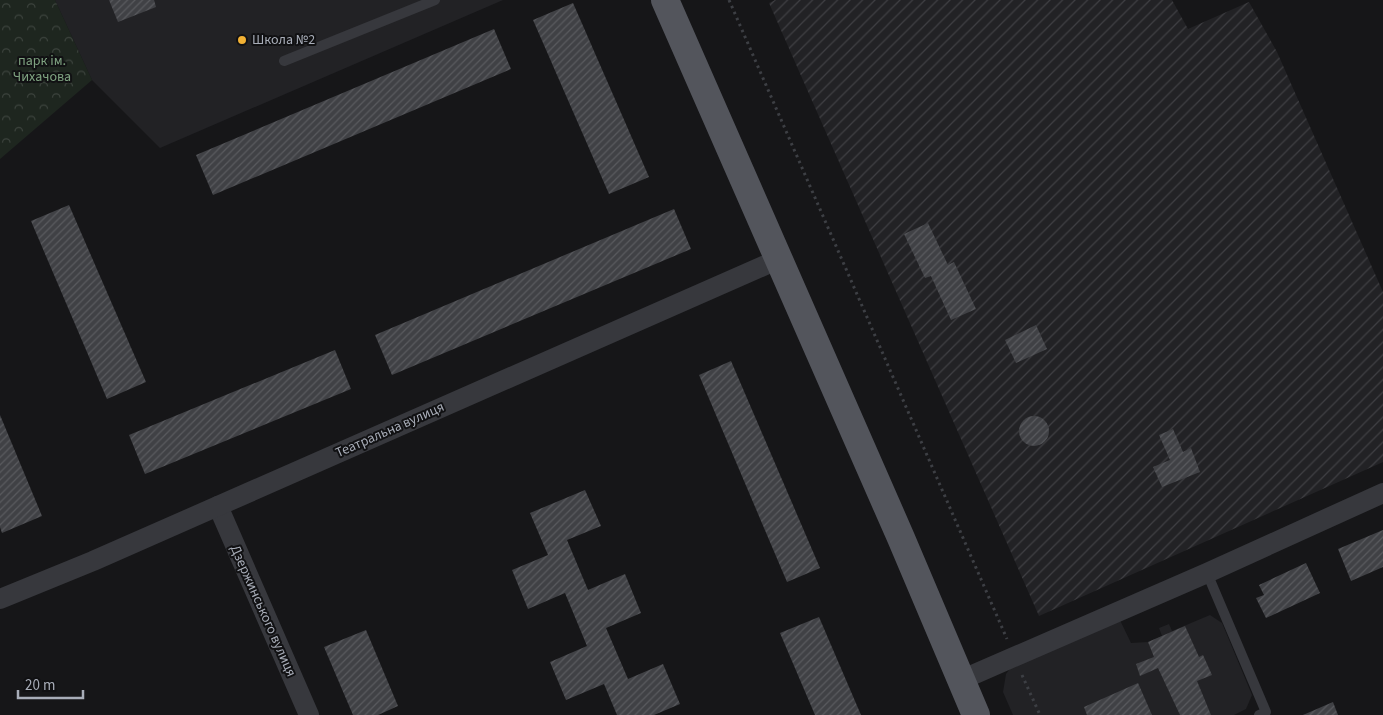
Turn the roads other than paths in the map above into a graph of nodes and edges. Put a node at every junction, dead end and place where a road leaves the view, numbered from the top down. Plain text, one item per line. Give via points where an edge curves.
1 (435, 0) edge
2 (665, 0) edge
3 (284, 61) dead end
4 (779, 259) junction
5 (1383, 493) edge
6 (218, 506) junction
7 (1207, 573) junction
8 (0, 598) edge
9 (961, 680) junction
10 (1264, 714) edge
11 (309, 715) edge
12 (976, 715) edge

1 - 3 lane
2 - 4 main road
4 - 6 street, Театральна вулиця
4 - 9 main road
5 - 7 street
6 - 8 street, Театральна вулиця
6 - 11 street, Дзержинського вулиця
7 - 9 street
7 - 10 lane
9 - 12 main road

